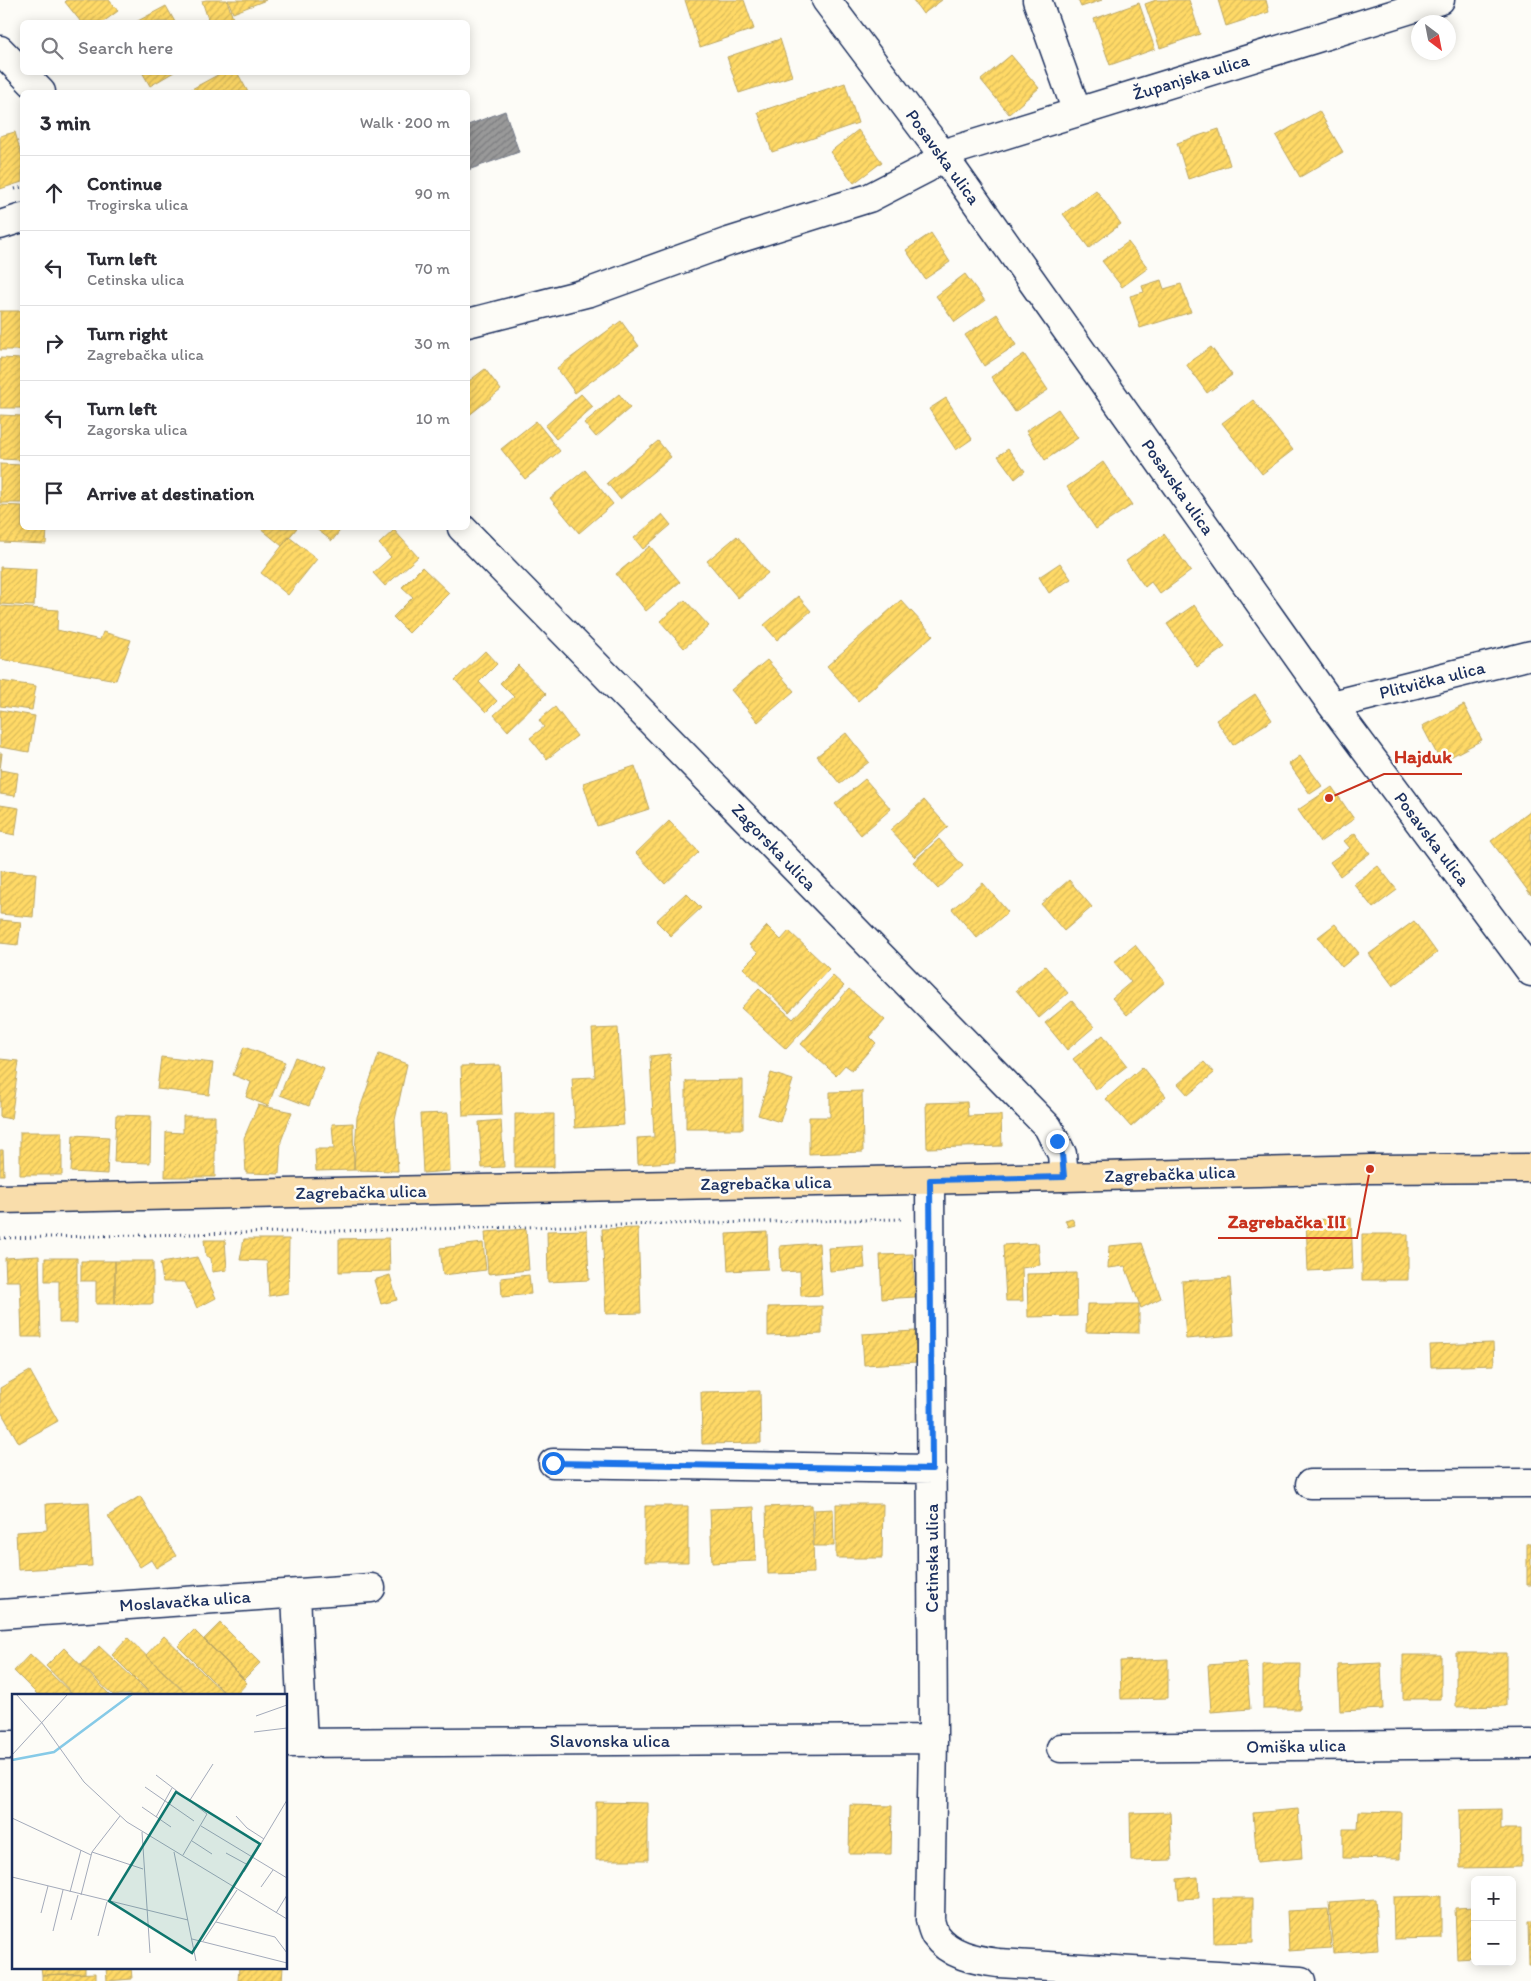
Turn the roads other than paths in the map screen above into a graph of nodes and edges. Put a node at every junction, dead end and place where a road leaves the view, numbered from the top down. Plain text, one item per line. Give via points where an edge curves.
1 (826, 0) edge
2 (1037, 0) edge
3 (1440, 0) edge
4 (0, 50) edge
5 (20, 70) edge
6 (24, 75) edge
7 (39, 90) edge
8 (1077, 112) junction
9 (942, 154) junction
10 (20, 219) edge
11 (0, 225) edge
12 (470, 322) edge
13 (464, 530) edge
14 (1531, 655) edge
15 (1332, 705) junction
16 (1531, 972) edge
17 (1531, 1168) edge
18 (1064, 1177) junction
19 (930, 1180) junction
20 (0, 1199) edge
21 (553, 1463) dead end
22 (932, 1469) junction
23 (1531, 1483) edge
24 (1310, 1484) dead end
25 (371, 1588) dead end
26 (296, 1594) junction
27 (0, 1614) edge
28 (933, 1739) junction
29 (294, 1743) edge
30 (1531, 1744) edge
31 (1061, 1748) dead end
32 (1293, 1981) edge

1 - 9 street, Posavska ulica
2 - 8 street
3 - 8 street, Županjska ulica
4 - 5 street
6 - 7 street
8 - 9 street, Županjska ulica
9 - 12 street via 927,168 869,198 728,242 590,292
9 - 15 street, Posavska ulica
10 - 11 street
13 - 18 street, Zagorska ulica via 1048,1127 1062,1154
14 - 15 street, Plitvička ulica
15 - 16 street, Posavska ulica
17 - 18 main road, Zagrebačka ulica via 1370,1168
18 - 19 main road, Zagrebačka ulica
19 - 20 main road, Zagrebačka ulica
19 - 22 street, Cetinska ulica
21 - 22 street
22 - 28 street, Cetinska ulica
23 - 24 street
25 - 26 street, Moslavačka ulica
26 - 27 street, Moslavačka ulica
26 - 29 street
28 - 29 street, Slavonska ulica
28 - 32 street, Cetinska ulica via 930,1920 935,1935 950,1948 969,1959 998,1963
30 - 31 street, Omiška ulica

